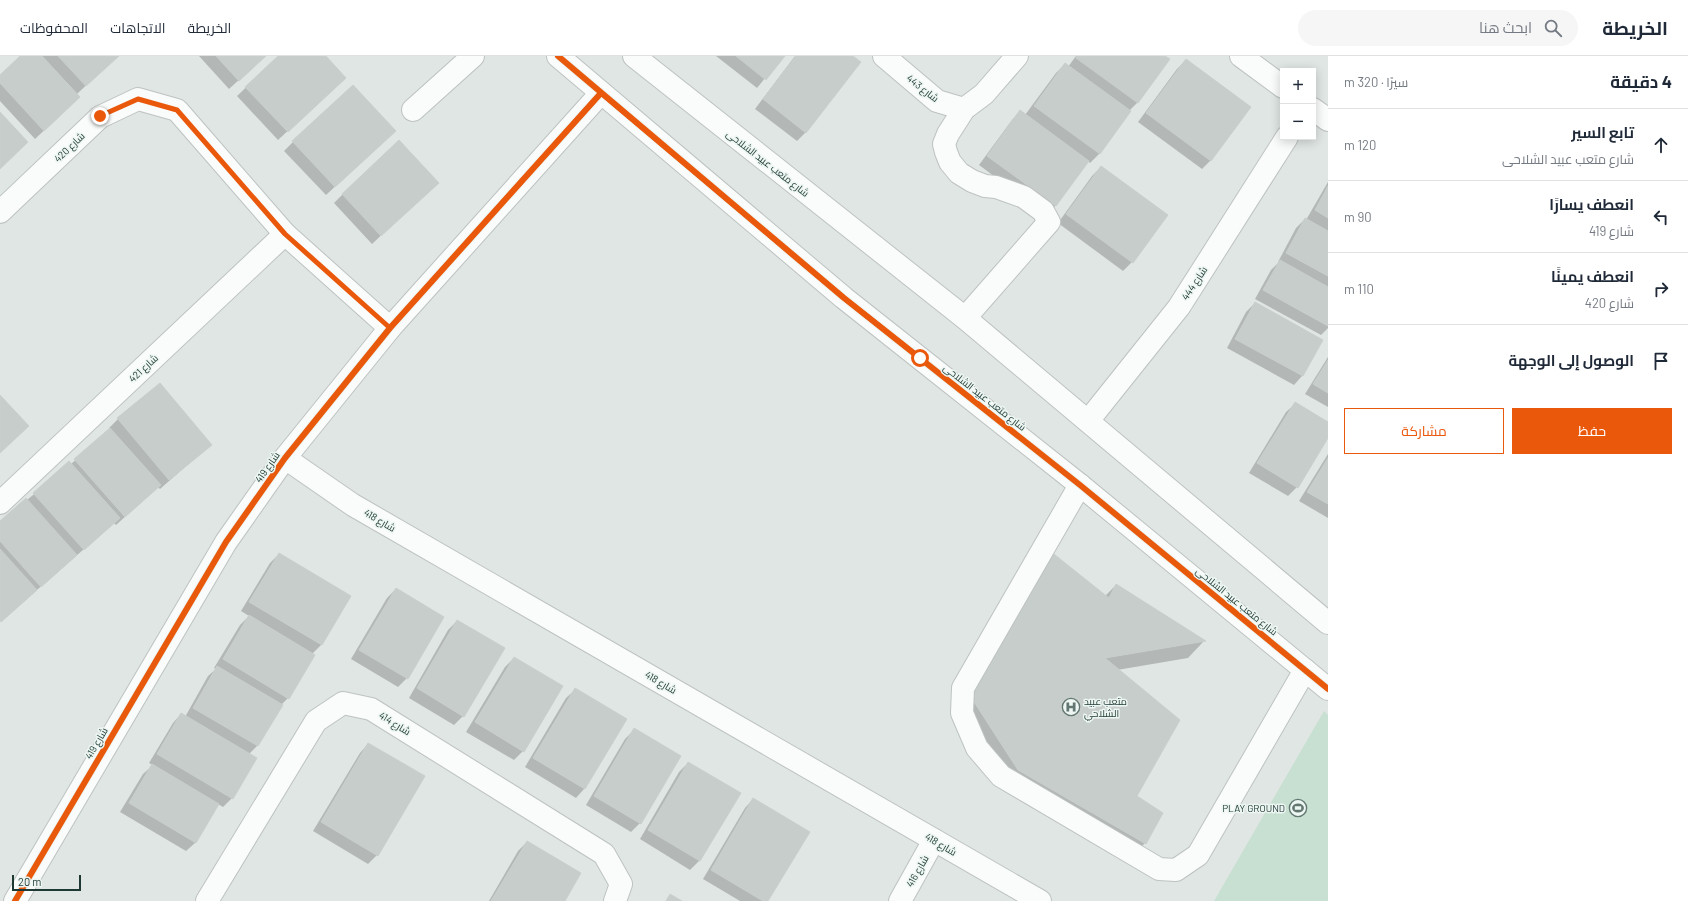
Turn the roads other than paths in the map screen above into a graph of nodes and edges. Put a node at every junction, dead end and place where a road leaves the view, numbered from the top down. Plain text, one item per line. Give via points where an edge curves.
1 (473, 56) edge
2 (558, 56) edge
3 (634, 56) edge
4 (884, 56) edge
5 (1017, 56) edge
6 (1241, 56) edge
7 (1280, 85) edge
8 (601, 93) junction
9 (964, 109) junction
10 (412, 110) dead end
11 (1316, 112) edge
12 (1328, 120) edge
13 (1285, 140) edge
14 (0, 212) edge
15 (285, 234) junction
16 (965, 318) junction
17 (390, 328) junction
18 (1088, 421) junction
19 (285, 458) junction
20 (1080, 485) junction
21 (0, 503) edge
22 (1328, 623) edge
23 (1305, 670) junction
24 (1328, 689) edge
25 (934, 840) junction
26 (15, 901) edge
27 (207, 901) edge
28 (615, 901) edge
29 (900, 901) edge
30 (1040, 901) edge

1 - 10 street
2 - 8 street, شارع متعب عبيد الشلاحى
3 - 16 street, شارع متعب عبيد الشلاحى
4 - 9 street, شارع 443 via 937,101
5 - 9 street via 984,94
6 - 7 street
8 - 17 street, شارع 419
8 - 20 street, شارع متعب عبيد الشلاحى via 844,298
9 - 16 street via 944,144 950,162 959,173 972,181 1024,197 1044,212 1049,222
11 - 12 street
13 - 18 street, شارع 444 via 1179,307
14 - 15 street, شارع 420 via 100,116 138,99 177,110
15 - 17 street, شارع 420
15 - 21 street, شارع 421
16 - 18 street, شارع متعب عبيد الشلاحى
17 - 19 street, شارع 419
18 - 22 street, شارع متعب عبيد الشلاحى
19 - 25 street, شارع 418 via 353,505
19 - 26 street, شارع 419 via 226,542
20 - 23 street, شارع متعب عبيد الشلاحى
20 - 23 street via 963,688 962,713 977,748 1001,776 1159,869 1176,870 1198,855
23 - 24 street, شارع متعب عبيد الشلاحى
25 - 29 street, شارع 416
25 - 30 street, شارع 418
27 - 28 street, شارع 414 via 316,721 343,703 370,709 604,854 621,884

